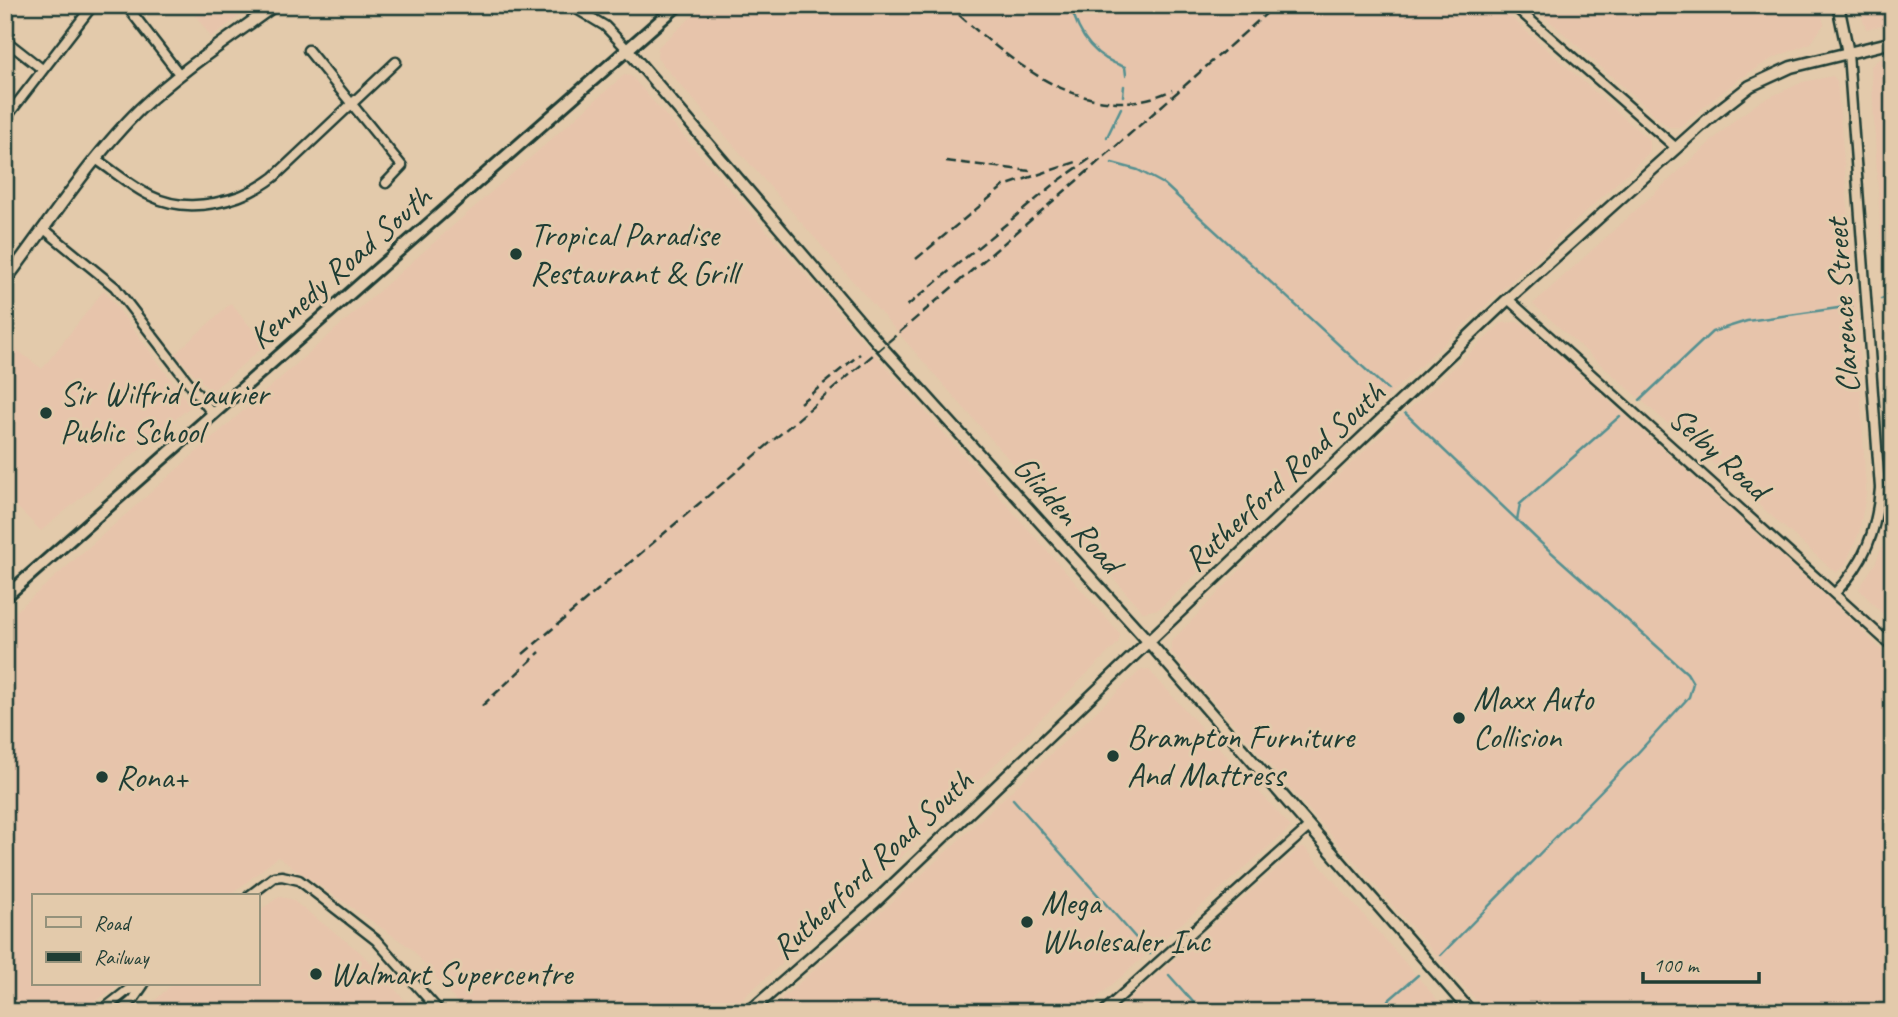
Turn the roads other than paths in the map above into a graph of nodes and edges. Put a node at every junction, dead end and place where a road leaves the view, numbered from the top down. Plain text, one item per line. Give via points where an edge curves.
1 (93, 5) edge
2 (126, 5) edge
3 (275, 5) edge
4 (570, 5) edge
5 (678, 5) edge
6 (1513, 5) edge
7 (1838, 5) edge
8 (5, 40) edge
9 (1893, 42) edge
10 (627, 49) junction
11 (308, 50) dead end
12 (1848, 53) junction
13 (396, 62) dead end
14 (42, 69) junction
15 (180, 75) junction
16 (352, 103) junction
17 (5, 119) edge
18 (1675, 147) junction
19 (97, 160) junction
20 (386, 183) dead end
21 (44, 229) junction
22 (5, 281) edge
23 (1508, 299) junction
24 (212, 413) junction
25 (1836, 593) junction
26 (5, 597) edge
27 (1147, 640) junction
28 (1893, 647) edge
29 (1309, 827) junction
30 (252, 894) edge
31 (141, 986) edge
32 (100, 1012) edge
33 (119, 1012) edge
34 (440, 1012) edge
35 (749, 1012) edge
36 (1103, 1012) edge
37 (1471, 1012) edge

1 - 14 street
2 - 15 street
3 - 15 street
4 - 10 street via 605,26
5 - 10 main road, Kennedy Road South
6 - 18 street
7 - 12 street, Clarence Street
8 - 14 street
9 - 12 street, Rutherford Road South
10 - 24 main road, Kennedy Road South
10 - 27 street, Glidden Road via 881,347
11 - 16 street
12 - 18 street, Rutherford Road South via 1791,67 1750,86
12 - 25 street, Clarence Street via 1880,488 1868,548
13 - 16 street
14 - 17 street
15 - 19 street via 140,110
16 - 19 street via 263,186 218,203 163,201
16 - 20 street via 402,166
18 - 23 street, Rutherford Road South
19 - 21 street
21 - 22 street
21 - 24 street via 115,287
23 - 25 street, Selby Road
23 - 27 street, Rutherford Road South
24 - 26 main road, Kennedy Road South
25 - 28 street, Selby Road
27 - 29 street, Glidden Road
27 - 35 street, Rutherford Road South via 875,902
29 - 36 street
29 - 37 street, Glidden Road
30 - 34 street via 274,877 299,880 376,940
31 - 32 street via 128,989
31 - 33 street

